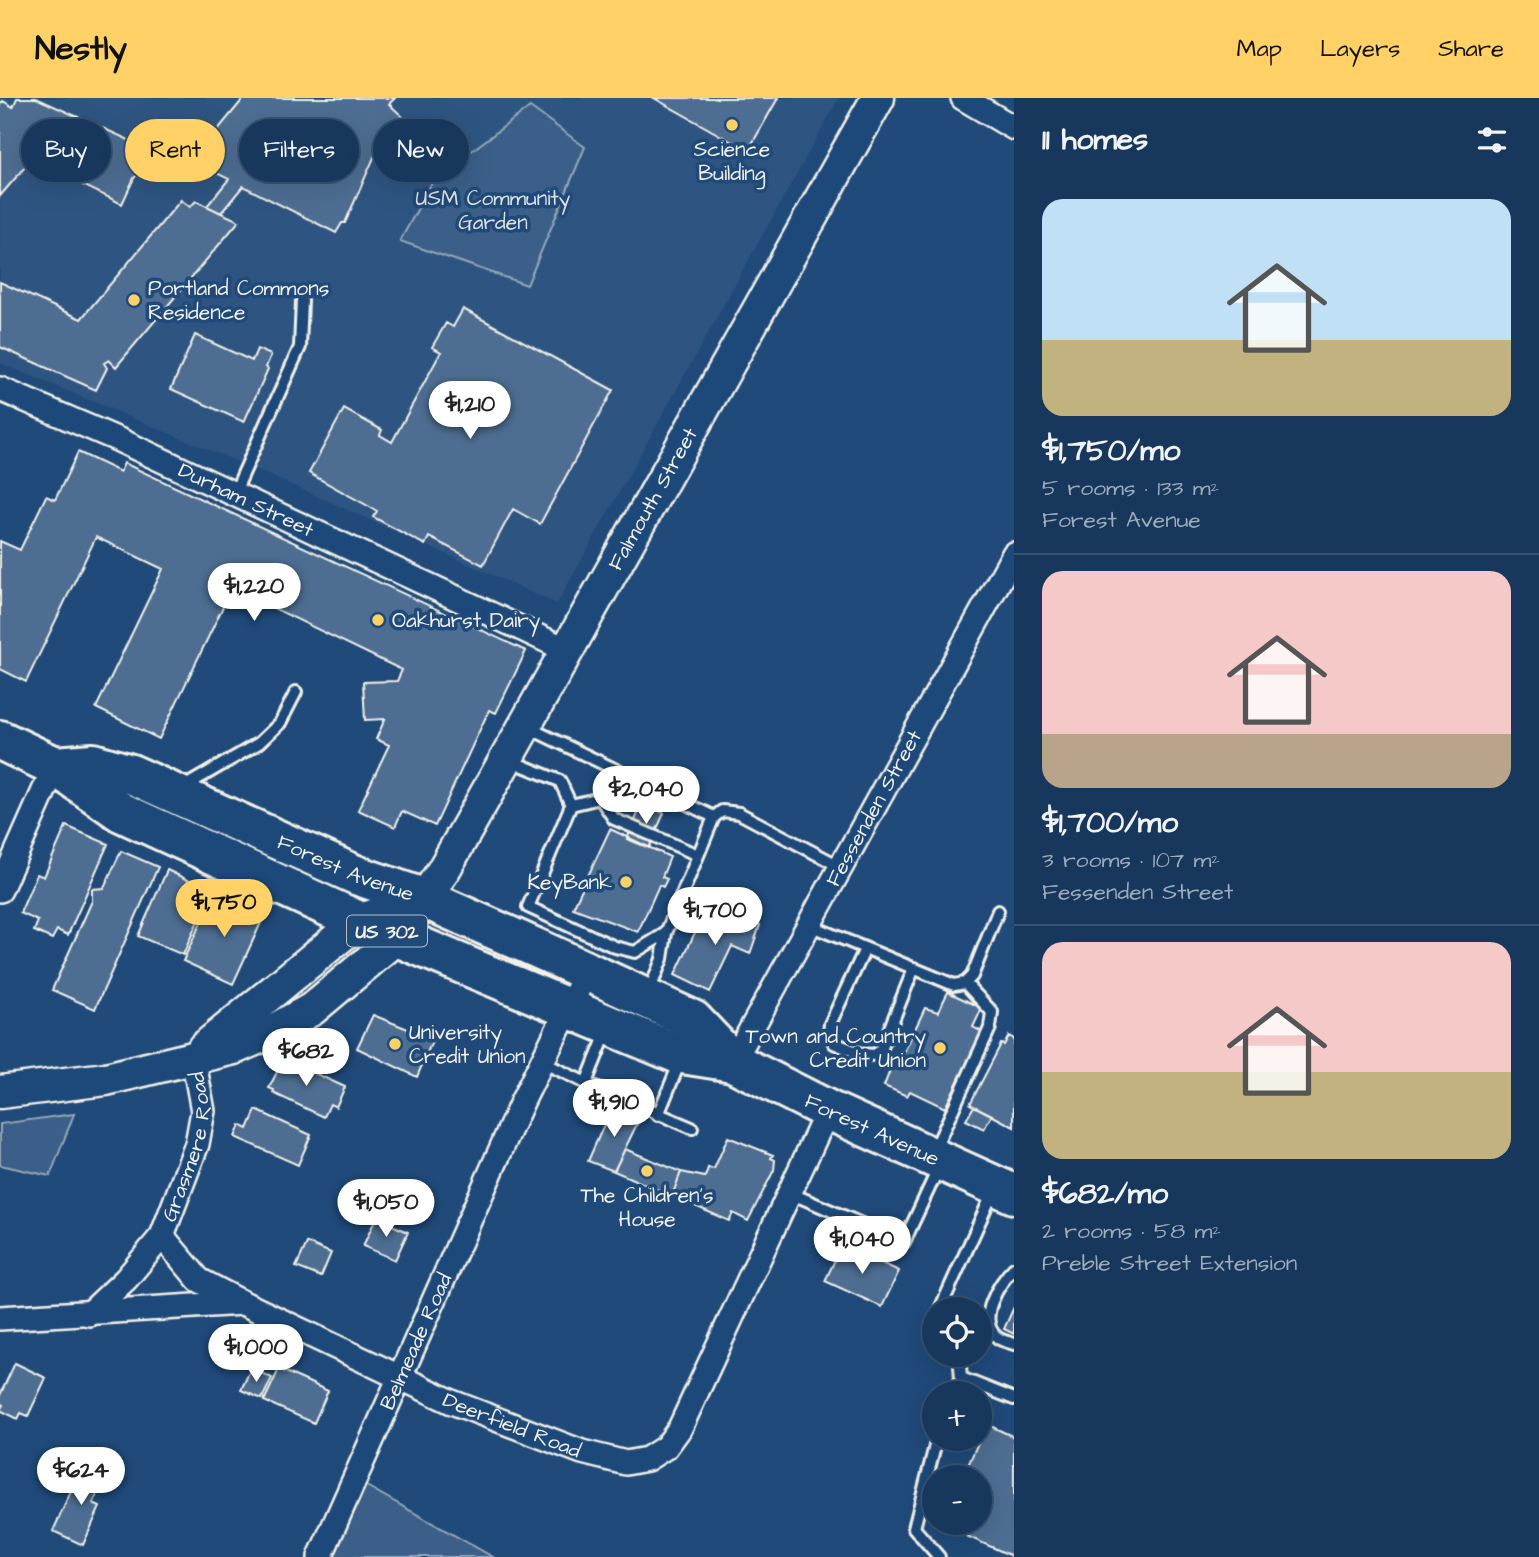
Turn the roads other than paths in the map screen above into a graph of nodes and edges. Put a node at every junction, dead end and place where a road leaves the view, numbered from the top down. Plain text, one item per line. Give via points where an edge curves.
1 (878, 98) edge
2 (963, 98) edge
3 (1014, 128) edge
4 (302, 302) dead end
5 (0, 389) edge
6 (234, 494) junction
7 (1014, 554) edge
8 (567, 650) junction
9 (296, 692) dead end
10 (524, 726) junction
11 (0, 740) edge
12 (506, 759) junction
13 (55, 766) junction
14 (611, 768) junction
15 (174, 794) junction
16 (600, 798) junction
17 (571, 805) junction
18 (714, 817) junction
19 (698, 855) junction
20 (841, 867) junction
21 (0, 890) edge
22 (422, 898) junction
23 (998, 911) dead end
24 (359, 921) junction
25 (809, 925) junction
26 (666, 933) junction
27 (399, 936) junction
28 (865, 949) junction
29 (914, 968) junction
30 (586, 973) junction
31 (965, 984) junction
32 (646, 1000) junction
33 (568, 1008) junction
34 (610, 1025) junction
35 (683, 1054) junction
36 (193, 1057) junction
37 (542, 1062) junction
38 (733, 1062) junction
39 (586, 1083) junction
40 (0, 1092) edge
41 (828, 1110) junction
42 (658, 1115) junction
43 (692, 1128) dead end
44 (937, 1159) junction
45 (1005, 1190) edge
46 (790, 1193) junction
47 (162, 1236) junction
48 (1014, 1268) edge
49 (947, 1297) edge
50 (243, 1303) junction
51 (89, 1314) junction
52 (0, 1318) edge
53 (1014, 1344) edge
54 (960, 1367) edge
55 (400, 1378) junction
56 (961, 1378) junction
57 (960, 1381) edge
58 (1014, 1399) edge
59 (934, 1451) edge
60 (320, 1557) edge
61 (939, 1557) edge

1 - 8 main road, Falmouth Street
2 - 3 street
4 - 6 lane via 300,347
5 - 6 street, Durham Street
6 - 8 street, Durham Street
7 - 20 street, Fessenden Street
8 - 10 main road, Falmouth Street
9 - 15 lane via 280,723 259,743
10 - 12 main road, Falmouth Street
10 - 14 lane
11 - 13 highway, Forest Avenue / US 302
12 - 17 lane via 560,781
12 - 22 main road, Falmouth Street via 443,871
13 - 15 highway, Forest Avenue / US 302 via 93,763
13 - 21 street
13 - 24 highway, Forest Avenue / US 302 via 121,812
14 - 16 lane
14 - 18 lane
15 - 22 highway, Forest Avenue / US 302 via 356,875
16 - 17 lane
16 - 19 lane via 614,818
17 - 26 lane via 528,906 635,952
18 - 19 lane
18 - 20 lane via 722,811 739,813
19 - 26 lane
20 - 25 street, Fessenden Street
22 - 24 main road
22 - 27 main road, Falmouth Street
22 - 30 highway, Forest Avenue / US 302
23 - 31 lane
24 - 27 highway, Forest Avenue / US 302
24 - 36 main road
25 - 28 lane
25 - 38 street, Fessenden Street
26 - 32 lane via 662,959
27 - 33 highway, Forest Avenue / US 302
27 - 36 main road, Falmouth Street via 292,1021 234,1048
28 - 29 lane
28 - 29 lane via 830,1024 834,1043 861,1054 875,1055 881,1050
29 - 31 lane via 954,985
30 - 32 highway, Forest Avenue / US 302
30 - 33 street, Belmeade Road
31 - 44 lane via 992,1012 990,1028
32 - 38 highway, Forest Avenue / US 302 via 693,1020
33 - 34 highway, Forest Avenue / US 302
33 - 37 street, Belmeade Road
34 - 35 highway, Forest Avenue / US 302
34 - 39 lane
35 - 38 highway, Forest Avenue / US 302
35 - 42 lane
36 - 40 main road, Falmouth Street via 106,1079
36 - 47 street, Grasmere Road via 204,1111 197,1144
37 - 39 lane
37 - 55 street, Belmeade Road
38 - 41 highway, Forest Avenue / US 302
39 - 42 lane
41 - 44 highway, Forest Avenue / US 302
41 - 46 street, Deerfield Road
42 - 43 lane
44 - 45 highway, Forest Avenue / US 302
44 - 46 lane via 904,1242
45 - 49 lane
46 - 55 street, Deerfield Road via 680,1428 666,1447 647,1459 626,1463 582,1452
47 - 50 street via 199,1280
47 - 51 street, Grasmere Road
48 - 53 lane via 989,1310 988,1326 997,1337
50 - 51 street, Deerfield Road
50 - 55 street, Deerfield Road
51 - 52 street, Deerfield Road
54 - 56 lane
55 - 60 street, Belmeade Road
56 - 57 lane
56 - 58 lane
59 - 61 lane via 914,1528

